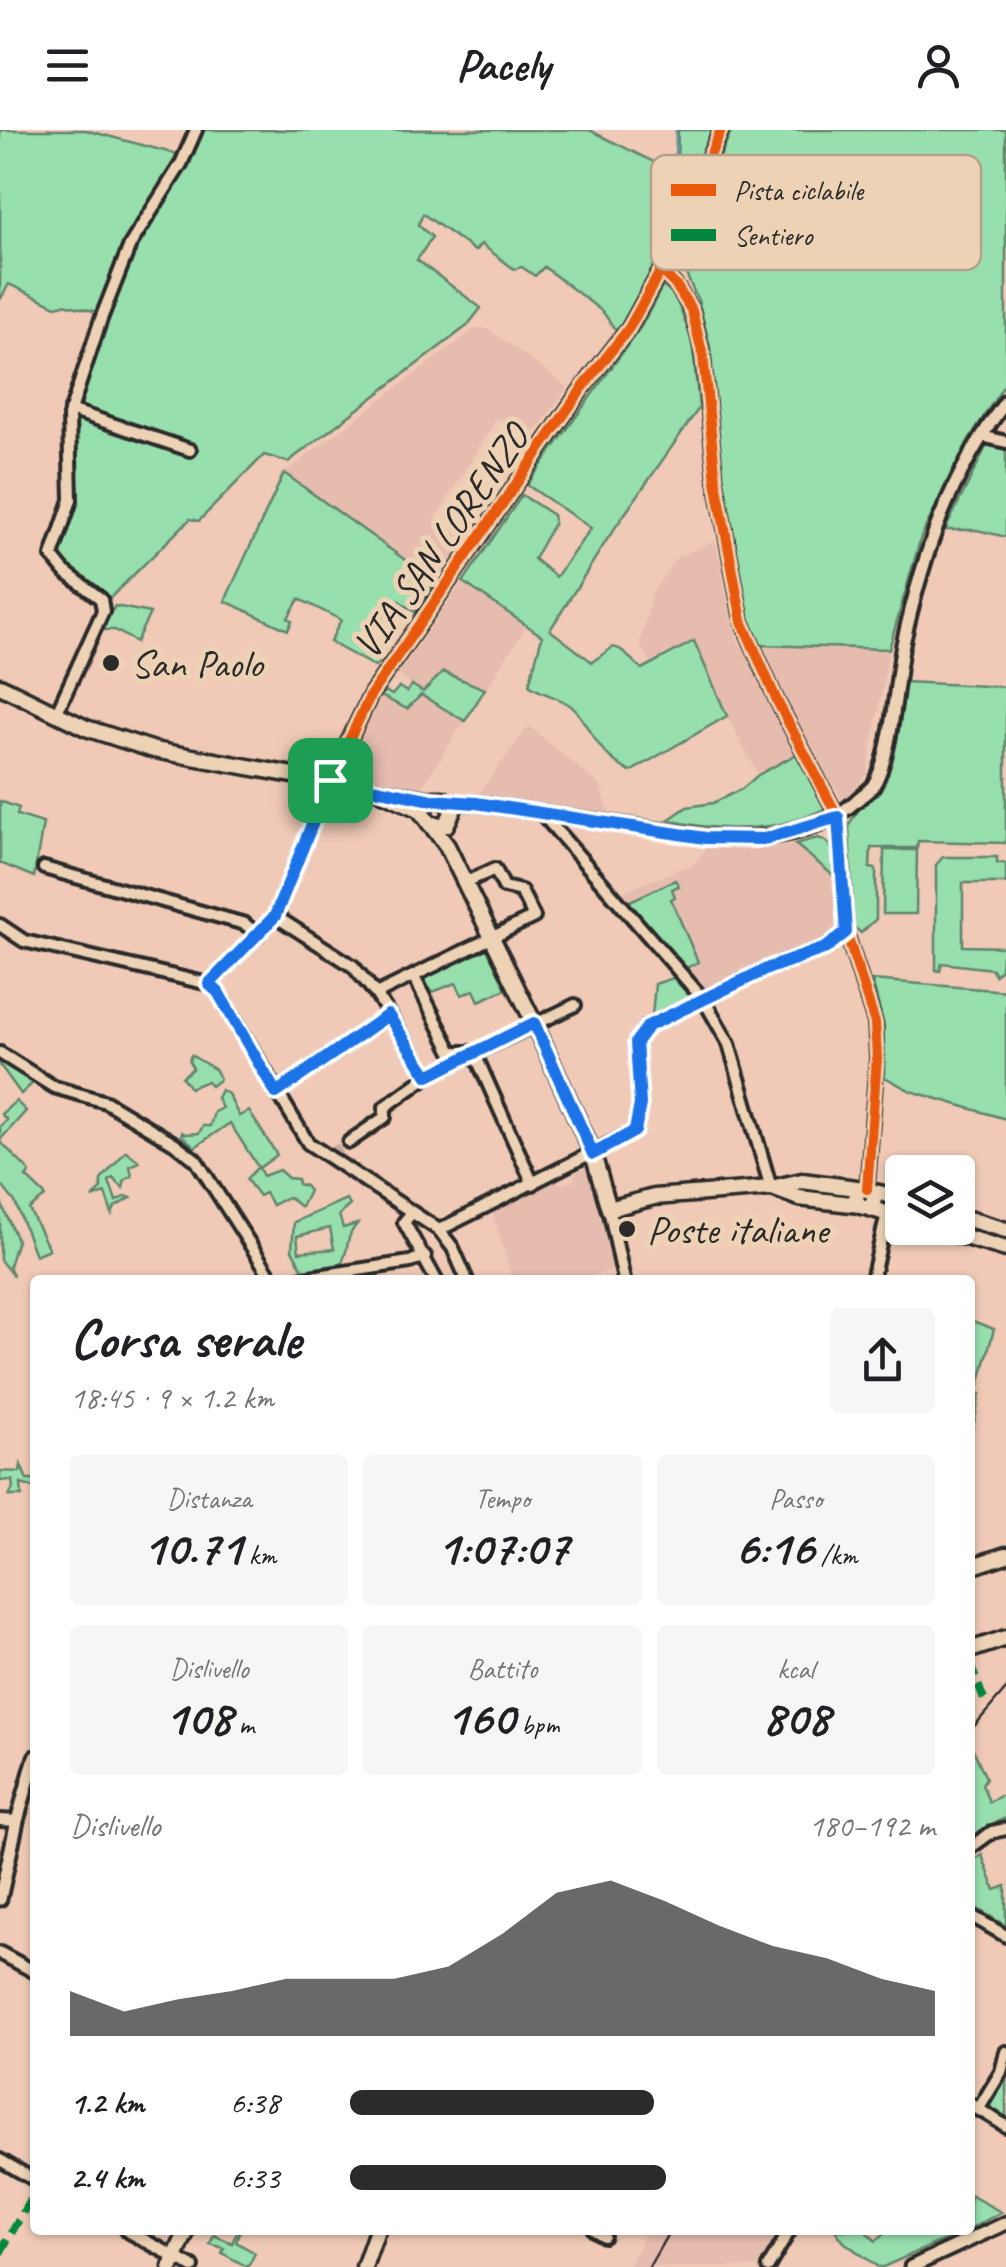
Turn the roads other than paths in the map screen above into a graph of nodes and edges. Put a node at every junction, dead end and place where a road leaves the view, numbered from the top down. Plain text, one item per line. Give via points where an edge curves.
1 (196, 130) edge
2 (721, 130) edge
3 (710, 155) edge
4 (660, 270) joint
5 (1006, 401) edge
6 (70, 410) junction
7 (982, 436) junction
8 (1006, 442) edge
9 (190, 450) dead end
10 (0, 686) edge
11 (57, 712) junction
12 (330, 780) junction
13 (376, 790) junction
14 (446, 810) junction
15 (543, 814) junction
16 (838, 817) junction
17 (427, 819) junction
18 (447, 846) junction
19 (44, 868) dead end
20 (466, 882) junction
21 (275, 916) junction
22 (0, 925) edge
23 (846, 932) junction
24 (258, 935) junction
25 (492, 937) junction
26 (414, 977) junction
27 (209, 984) junction
28 (376, 994) junction
29 (704, 1000) junction
30 (574, 1005) dead end
31 (388, 1015) junction
32 (534, 1023) junction
33 (474, 1052) junction
34 (0, 1053) edge
35 (428, 1076) junction
36 (276, 1093) junction
37 (349, 1142) tunnel mouth
38 (593, 1154) junction
39 (533, 1184) junction
40 (772, 1188) junction
41 (867, 1190) junction
42 (885, 1194) edge
43 (863, 1206) junction
44 (609, 1209) junction
45 (885, 1212) edge
46 (412, 1214) junction
47 (975, 1221) edge
48 (885, 1222) edge
49 (439, 1230) junction
50 (1006, 1230) edge
51 (975, 1240) edge
52 (1006, 1249) edge
53 (425, 1256) junction
54 (271, 1275) edge
55 (325, 1275) edge
56 (434, 1275) edge
57 (465, 1275) edge
58 (623, 1275) edge
59 (873, 1275) edge
60 (1006, 1554) edge
61 (975, 1565) edge
62 (1006, 1638) edge
63 (975, 1648) edge
64 (30, 1775) edge
65 (0, 1820) edge
66 (17, 1821) junction
67 (1006, 1828) edge
68 (6, 1839) edge
69 (975, 1844) edge
70 (0, 1899) edge
71 (975, 1918) edge
72 (1006, 1936) edge
73 (0, 1952) edge
74 (30, 1969) edge
75 (1006, 2052) edge
76 (975, 2106) edge
77 (975, 2108) edge
78 (1006, 2126) edge
79 (0, 2160) edge
80 (30, 2177) edge
81 (1006, 2223) edge
82 (133, 2235) edge
83 (185, 2235) edge
84 (375, 2235) edge
85 (787, 2235) edge
86 (173, 2262) edge
87 (193, 2267) edge
88 (364, 2267) edge
89 (768, 2267) edge
90 (910, 2267) edge

1 - 6 street via 114,278
2 - 3 street, VIA SAN LORENZO
4 - 12 street, VIA SAN LORENZO via 629,328 371,694
4 - 16 street via 696,326 742,621
5 - 7 street
6 - 9 street
6 - 11 street via 71,500 52,556 101,599 104,610
7 - 8 street
7 - 16 street via 930,536 882,760 872,786
10 - 11 main road
11 - 12 main road via 154,750
12 - 13 main road
12 - 21 street, VIA SAN LORENZO
13 - 14 main road
13 - 17 main road
14 - 15 street via 485,806
14 - 17 main road
14 - 17 main road via 441,827
14 - 18 main road
15 - 16 street via 743,840 784,836
15 - 29 street
16 - 23 street
17 - 18 main road
18 - 20 main road
19 - 24 street via 244,924
20 - 25 main road
20 - 25 street via 495,869 504,887 522,892 534,917
21 - 24 street, VIA SAN LORENZO
21 - 28 street via 353,966
22 - 27 street via 24,941
23 - 29 street via 826,948
23 - 41 street via 875,1024
24 - 27 street, VIA SAN LORENZO
25 - 26 street
25 - 32 main road
26 - 28 street
26 - 33 street via 452,1052
27 - 36 street
28 - 31 street
29 - 38 street via 648,1026 636,1042 635,1131
29 - 40 street via 729,1044
30 - 32 street
31 - 35 street
31 - 36 street
32 - 33 street
32 - 38 main road
33 - 35 street
33 - 39 street
34 - 54 street via 54,1087 106,1102 196,1160
35 - 37 street
36 - 46 street via 308,1144
38 - 39 street
38 - 44 main road
39 - 49 street
40 - 41 main road via 802,1181
40 - 43 main road
40 - 44 main road via 654,1197
41 - 42 main road
41 - 43 main road via 874,1198
43 - 45 main road
44 - 58 street
46 - 49 street
46 - 53 street via 404,1222
47 - 50 main road
48 - 59 street
49 - 57 street
51 - 52 main road
53 - 55 street
53 - 56 street
60 - 61 main road
62 - 63 main road
64 - 66 street
65 - 66 street
66 - 68 street
67 - 69 street
68 - 70 street
71 - 72 street
73 - 74 street
75 - 76 street via 1001,2072
77 - 78 street
79 - 80 street
81 - 90 street
82 - 86 street
83 - 86 main road
84 - 88 main road
85 - 89 street
86 - 87 street

